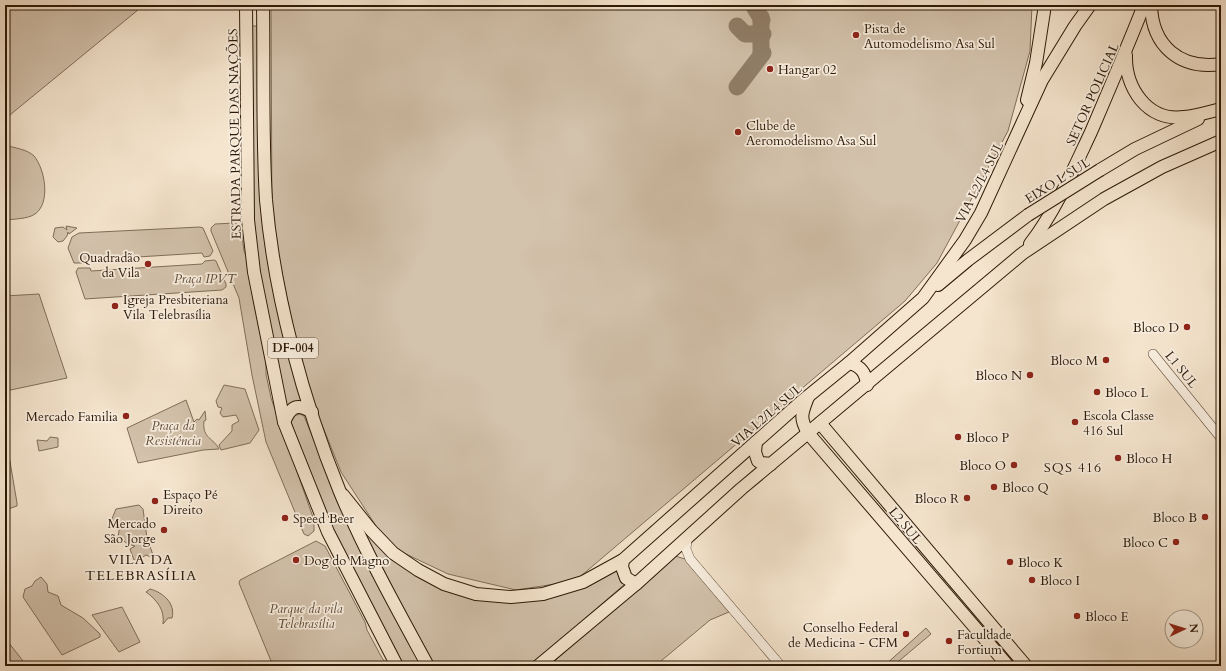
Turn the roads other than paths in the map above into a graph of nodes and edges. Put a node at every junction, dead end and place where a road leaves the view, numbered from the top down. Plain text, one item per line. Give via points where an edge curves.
1 (246, 5) edge
2 (263, 5) edge
3 (1045, 5) edge
4 (1090, 5) edge
5 (1144, 5) edge
6 (1151, 5) edge
7 (1126, 52) junction
8 (1221, 64) edge
9 (1221, 109) edge
10 (1018, 135) junction
11 (1221, 140) edge
12 (1023, 253) junction
13 (923, 298) junction
14 (1153, 354) dead end
15 (849, 363) junction
16 (867, 385) junction
17 (809, 396) junction
18 (312, 412) junction
19 (284, 422) junction
20 (820, 423) junction
21 (808, 433) junction
22 (1221, 438) edge
23 (756, 442) junction
24 (771, 464) junction
25 (340, 491) junction
26 (892, 509) junction
27 (881, 518) junction
28 (687, 540) junction
29 (670, 552) junction
30 (690, 559) junction
31 (623, 560) junction
32 (636, 584) junction
33 (995, 629) junction
34 (985, 639) junction
35 (397, 666) edge
36 (428, 666) edge
37 (538, 666) edge
38 (781, 666) edge
39 (1008, 666) edge
40 (1026, 666) edge

1 - 19 main road, ESTRADA PARQUE DAS NAÇÕES / DF-004 via 248,220 254,272
2 - 18 main road, DF-004 via 266,200 286,319
3 - 10 main road via 1036,63
4 - 10 main road, VIA L2/L4 SUL via 1042,80
5 - 7 main road, SETOR POLICIAL
6 - 8 main road via 1154,26 1161,43 1174,56 1194,64
7 - 9 main road via 1130,82 1137,96 1150,108 1176,118
7 - 12 main road, SETOR POLICIAL via 1048,221
9 - 13 main road, EIXO L SUL, bridge via 1135,149 1100,170 1028,216 968,260
10 - 13 main road, VIA L2/L4 SUL via 981,213 965,240
11 - 12 main road via 1162,166 1104,199
12 - 16 main road
13 - 15 main road, VIA L2/L4 SUL
14 - 22 street, L1 SUL
15 - 16 main road via 862,369
15 - 17 main road, VIA L2/L4 SUL
16 - 20 main road
17 - 21 main road, L2 SUL via 802,416
17 - 23 main road, VIA L2/L4 SUL
18 - 19 main road via 297,407 288,413
18 - 25 main road, DF-004
19 - 35 main road, ESTRADA PARQUE DAS NAÇÕES / DF-004 via 328,532
20 - 21 main road
20 - 26 main road, L2 SUL
21 - 24 main road
21 - 27 main road, L2 SUL
23 - 24 main road via 755,452 758,461
23 - 31 main road, VIA L2/L4 SUL
24 - 28 main road
25 - 31 main road, VIA L2/L4 SUL via 393,553 444,584 476,594 543,594 583,582
25 - 36 main road, DF-004 via 368,552
26 - 27 main road via 885,509
26 - 33 main road, L2 SUL
27 - 34 main road, L2 SUL
28 - 29 main road
28 - 30 street via 686,549
29 - 30 street
29 - 32 main road
30 - 38 street
31 - 32 main road via 622,567 626,578
32 - 37 main road
33 - 34 main road via 993,635
33 - 40 main road, L2 SUL
34 - 39 main road, L2 SUL

